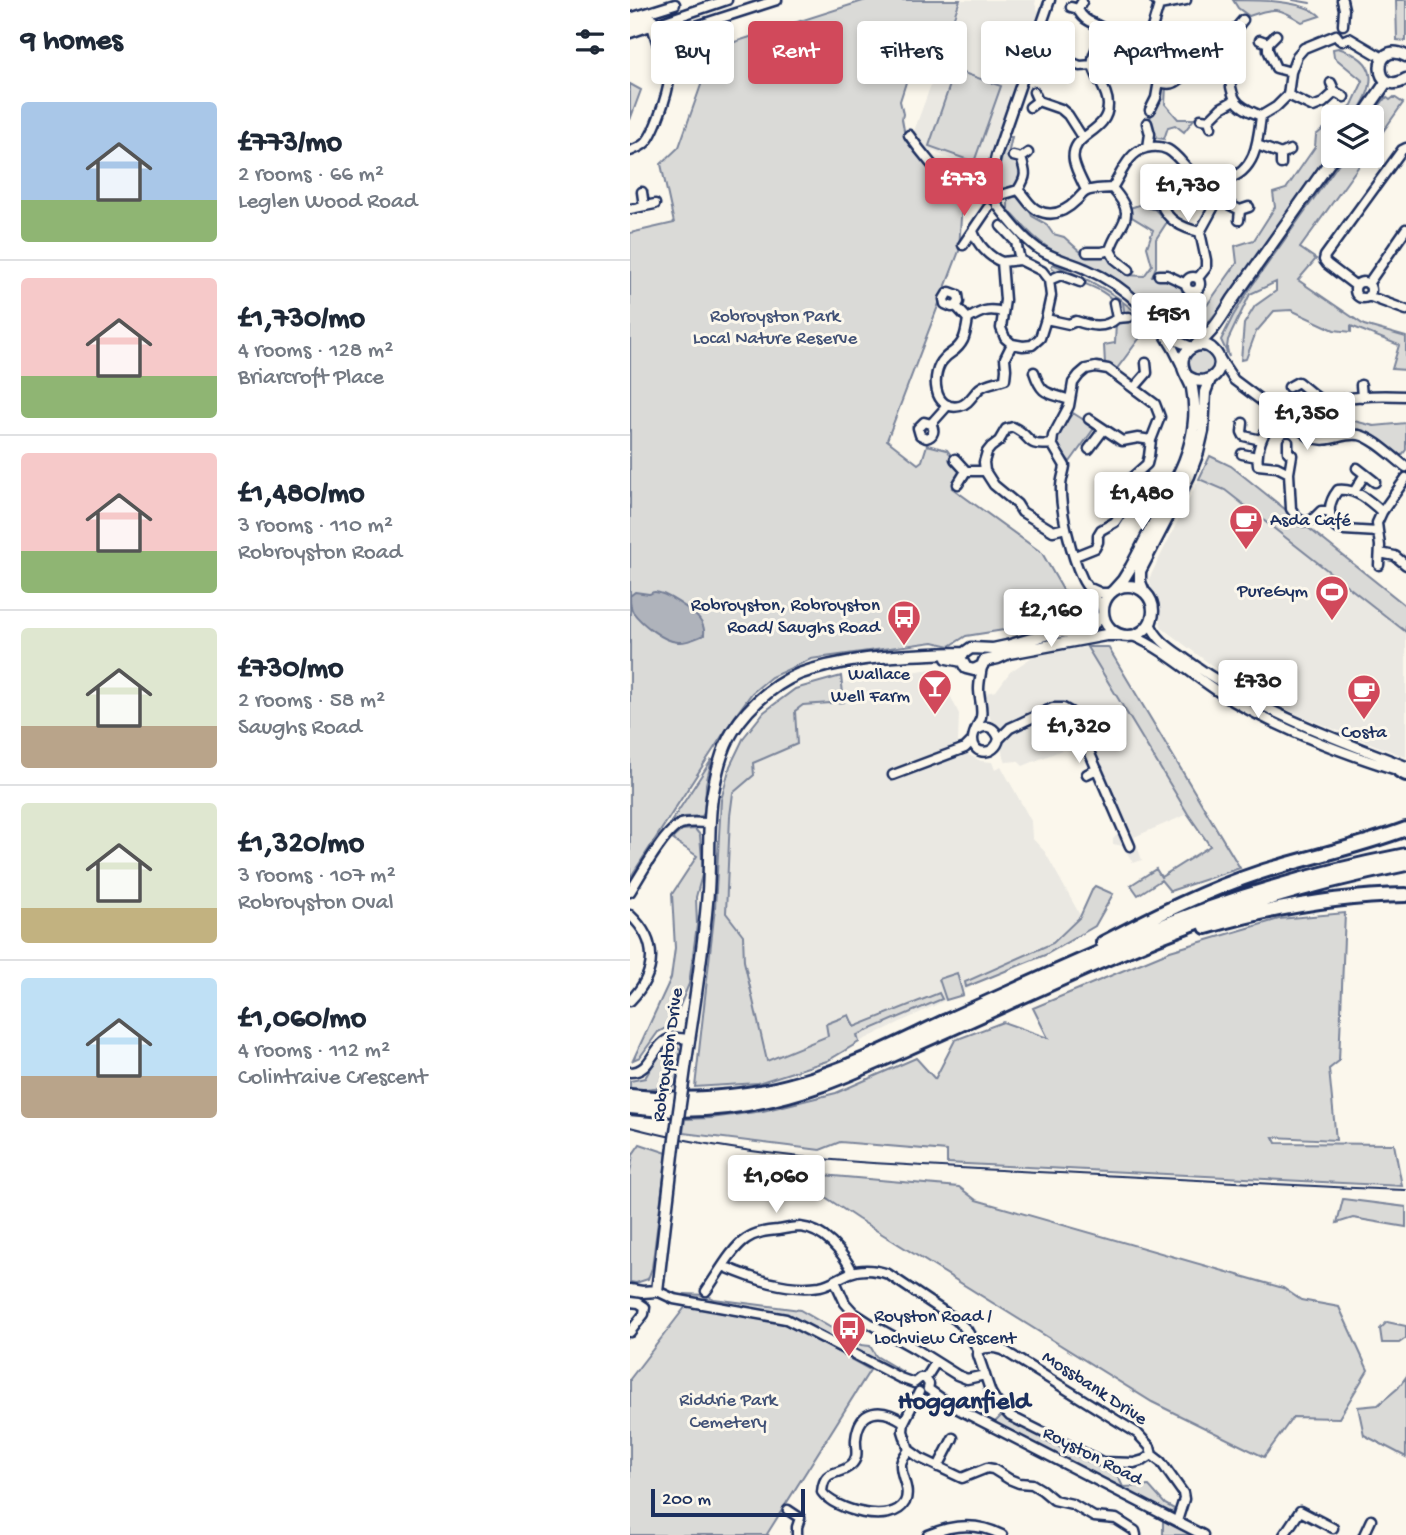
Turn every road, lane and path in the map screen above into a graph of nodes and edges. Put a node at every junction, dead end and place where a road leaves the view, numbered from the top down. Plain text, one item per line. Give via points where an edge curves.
1 (709, 0) edge
2 (727, 0) edge
3 (777, 0) edge
4 (1049, 0) edge
5 (1186, 0) edge
6 (1342, 0) edge
7 (1157, 2) edge
8 (675, 4) dead end
9 (696, 5) edge
10 (1077, 6) dead end
11 (630, 18) edge
12 (650, 19) junction
13 (712, 21) edge
14 (1153, 21) edge
15 (651, 22) edge
16 (1089, 22) edge
17 (1343, 25) junction
18 (630, 26) edge
19 (630, 33) edge
20 (1276, 35) dead end
21 (1336, 35) junction
22 (1349, 38) junction
23 (1406, 56) edge
24 (1382, 58) junction
25 (1291, 72) junction
26 (1406, 79) edge
27 (1387, 81) junction
28 (1331, 83) dead end
29 (669, 84) edge
30 (1101, 84) edge
31 (1158, 84) edge
32 (1231, 84) edge
33 (1034, 92) dead end
34 (1335, 92) junction
35 (1288, 95) junction
36 (1344, 97) dead end
37 (1235, 100) junction
38 (1038, 101) junction
39 (1370, 105) edge
40 (1030, 107) dead end
41 (1150, 110) dead end
42 (1261, 116) junction
43 (1207, 122) dead end
44 (1147, 123) dead end
45 (909, 135) dead end
46 (1082, 137) junction
47 (1257, 145) junction
48 (1148, 147) junction
49 (1406, 148) edge
50 (630, 151) edge
51 (1021, 156) dead end
52 (1281, 164) dead end
53 (1326, 168) edge
54 (1219, 181) junction
55 (1112, 188) junction
56 (1018, 190) junction
57 (1086, 190) junction
58 (642, 192) dead end
59 (984, 194) junction
60 (1168, 194) dead end
61 (1218, 199) junction
62 (994, 203) junction
63 (655, 204) dead end
64 (644, 206) junction
65 (630, 209) edge
66 (1243, 212) dead end
67 (1001, 226) dead end
68 (1406, 229) edge
69 (973, 231) junction
70 (1200, 232) junction
71 (963, 245) dead end
72 (1110, 250) junction
73 (1087, 251) dead end
74 (1020, 260) junction
75 (1002, 262) junction
76 (1129, 270) dead end
77 (1159, 275) dead end
78 (1049, 280) junction
79 (1080, 282) dead end
80 (1368, 284) junction
81 (1356, 286) junction
82 (1368, 296) junction
83 (1114, 303) dead end
84 (956, 306) dead end
85 (1406, 310) edge
86 (1003, 312) junction
87 (1129, 317) dead end
88 (1117, 318) junction
89 (968, 319) junction
90 (1046, 319) junction
91 (1221, 319) junction
92 (1163, 330) junction
93 (1012, 344) junction
94 (1193, 347) junction
95 (1216, 354) junction
96 (1146, 363) dead end
97 (1034, 372) dead end
98 (1185, 372) junction
99 (1211, 379) junction
100 (1234, 380) junction
101 (1361, 385) dead end
102 (1290, 387) dead end
103 (1134, 388) junction
104 (1406, 396) edge
105 (1362, 397) junction
106 (1070, 400) junction
107 (948, 405) junction
108 (1326, 405) junction
109 (1276, 412) junction
110 (1089, 419) dead end
111 (1243, 423) dead end
112 (931, 424) dead end
113 (1104, 429) junction
114 (1314, 439) junction
115 (1151, 440) junction
116 (1261, 440) junction
117 (1287, 442) dead end
118 (1052, 444) junction
119 (1089, 449) dead end
120 (1242, 454) dead end
121 (1257, 457) junction
122 (956, 459) dead end
123 (1406, 467) edge
124 (966, 471) junction
125 (985, 471) junction
126 (1289, 473) junction
127 (1406, 478) edge
128 (1375, 482) dead end
129 (958, 484) dead end
130 (1116, 489) junction
131 (1354, 492) junction
132 (1111, 503) dead end
133 (1329, 511) junction
134 (1382, 512) junction
135 (1066, 528) junction
136 (1378, 532) junction
137 (1380, 553) junction
138 (1075, 556) junction
139 (1379, 565) dead end
140 (1406, 565) edge
141 (1087, 586) junction
142 (1112, 591) junction
143 (1144, 592) junction
144 (1102, 613) junction
145 (1150, 623) junction
146 (1119, 635) junction
147 (1133, 636) junction
148 (978, 649) junction
149 (963, 657) junction
150 (983, 664) junction
151 (971, 670) junction
152 (978, 687) junction
153 (982, 715) junction
154 (992, 728) junction
155 (1010, 728) junction
156 (977, 730) junction
157 (973, 740) junction
158 (998, 742) junction
159 (965, 748) junction
160 (978, 749) junction
161 (1097, 769) junction
162 (1404, 771) edge
163 (1087, 774) dead end
164 (893, 775) dead end
165 (710, 823) junction
166 (1406, 830) edge
167 (1125, 842) dead end
168 (1406, 855) edge
169 (1406, 864) edge
170 (630, 892) edge
171 (1406, 895) edge
172 (630, 915) edge
173 (1044, 987) junction
174 (1004, 996) junction
175 (630, 1001) edge
176 (689, 1040) junction
177 (630, 1072) edge
178 (630, 1096) edge
179 (630, 1107) edge
180 (723, 1266) junction
181 (853, 1272) junction
182 (835, 1281) junction
183 (707, 1284) dead end
184 (630, 1290) edge
185 (657, 1291) junction
186 (630, 1301) edge
187 (630, 1332) edge
188 (978, 1349) junction
189 (936, 1362) junction
190 (985, 1375) junction
191 (926, 1378) junction
192 (914, 1383) junction
193 (928, 1389) junction
194 (919, 1392) junction
195 (904, 1422) junction
196 (953, 1438) dead end
197 (909, 1450) junction
198 (1152, 1455) junction
199 (938, 1466) junction
200 (788, 1510) dead end
201 (1371, 1520) dead end
202 (1177, 1521) junction
203 (1333, 1528) dead end
204 (797, 1535) edge
205 (928, 1535) edge
206 (1002, 1535) edge
207 (1136, 1535) edge
208 (1203, 1535) edge
209 (1284, 1535) edge
210 (1364, 1535) edge

1 - 9 street
2 - 9 street
3 - 13 street
4 - 59 street
5 - 7 street
6 - 17 street
7 - 14 street
8 - 12 street
9 - 12 street
10 - 16 street
11 - 12 street
12 - 15 street
12 - 18 street
12 - 19 street
17 - 21 street
17 - 22 street via 1350,30
20 - 25 street via 1264,42 1271,60 1276,68
21 - 22 street via 1342,41
21 - 25 street via 1304,48
22 - 24 street
23 - 24 main road via 1399,52
24 - 27 main road via 1381,76
25 - 35 street
26 - 27 main road via 1394,84
27 - 39 main road
28 - 34 street
29 - 50 street via 651,137
30 - 46 street via 1107,116
31 - 41 street
32 - 37 street
33 - 38 street
34 - 35 street via 1313,107
34 - 36 street
35 - 42 street
37 - 42 street
37 - 43 street
38 - 40 street
38 - 46 street via 1061,109
42 - 47 street
44 - 48 street
45 - 59 street via 955,187
46 - 57 street via 1073,158
47 - 52 street via 1285,152
47 - 54 street via 1245,169
48 - 54 street via 1164,148 1199,177
48 - 55 street via 1129,159
49 - 81 street via 1325,256 1327,264
51 - 56 street via 1025,179
53 - 91 main road
54 - 61 street
55 - 57 street
55 - 72 street via 1121,198 1126,217
56 - 57 street via 1034,209 1053,214 1065,210
56 - 62 street
58 - 64 street
59 - 62 street via 993,191
59 - 62 street via 984,206
60 - 70 street via 1156,203 1186,229
61 - 66 street
61 - 70 street
62 - 69 street
62 - 92 street via 1038,249 1114,284
63 - 64 street
64 - 65 street
67 - 74 street via 1016,242
68 - 80 street
69 - 71 street
69 - 75 street via 992,258
70 - 77 street via 1206,268 1198,278 1189,278 1186,284
72 - 73 street
72 - 76 street
74 - 75 street
74 - 78 street
75 - 86 street
78 - 79 street via 1061,275
78 - 90 street
80 - 81 street
80 - 82 street
81 - 82 street via 1357,295
82 - 85 street
83 - 88 street
84 - 89 street
86 - 89 street via 982,310
86 - 93 street via 1001,328
87 - 88 street
88 - 90 street via 1111,324 1090,327 1076,320 1069,324
89 - 107 street via 963,339 936,373 934,386
90 - 93 street via 1040,338 1032,345
91 - 94 main road
91 - 95 main road
92 - 94 street
92 - 98 street
93 - 107 street via 1005,358 1005,379 981,386 960,406
94 - 95 main road via 1207,346
94 - 98 main road via 1185,355
95 - 99 main road via 1219,368
95 - 100 street
96 - 103 street via 1147,373
97 - 106 street via 1033,383 1042,391
98 - 99 main road via 1198,382
98 - 142 main road via 1194,401 1188,452 1131,567
99 - 100 street
99 - 143 main road via 1205,392 1198,452 1140,571
100 - 109 street
101 - 105 street
102 - 108 street via 1298,382
103 - 106 street via 1108,369 1096,367 1079,375
103 - 115 street via 1158,408 1160,417
104 - 105 street
105 - 108 street
106 - 118 street
107 - 112 street
108 - 114 street via 1318,417
109 - 114 street
109 - 116 street
110 - 113 street
111 - 116 street via 1244,436
113 - 115 street via 1122,441
113 - 119 street
114 - 123 street via 1362,436
115 - 130 street via 1146,464
116 - 121 street
117 - 126 street via 1293,459
118 - 125 street via 1036,446 1022,431 1006,429 987,452
118 - 135 street via 1065,466 1061,486
120 - 121 street
121 - 126 street via 1258,465
122 - 124 street
124 - 125 street
124 - 129 street
125 - 135 street via 1028,516 1053,531
126 - 133 street via 1291,509 1299,520 1307,522 1321,511
127 - 134 street
128 - 131 street via 1361,471
130 - 132 street
130 - 138 street via 1124,508 1115,522 1101,530 1094,548
131 - 133 street via 1338,491
131 - 134 street
133 - 136 street via 1336,528
134 - 136 street
135 - 138 street
136 - 137 street
137 - 139 street
137 - 140 street via 1395,556
138 - 141 street
141 - 142 street via 1096,592
141 - 144 street
142 - 143 main road via 1125,586
142 - 144 main road
143 - 145 main road via 1153,610
144 - 146 main road via 1109,629
144 - 148 main road via 1080,631
145 - 147 main road
145 - 162 street via 1162,642 1210,677 1257,704
146 - 147 main road
146 - 150 main road via 1009,653
147 - 162 street via 1234,702 1345,753
148 - 149 main road
148 - 150 main road
149 - 151 main road
149 - 165 main road, Robroyston Drive via 929,654 846,662 809,670 776,686 732,732 719,763
150 - 151 main road
150 - 152 street
151 - 152 street
152 - 153 street
153 - 154 street
153 - 156 street
154 - 155 street
154 - 156 street
154 - 158 street
155 - 158 street
155 - 161 street via 1053,708 1063,708 1074,719
156 - 157 street
157 - 159 street
157 - 160 street
158 - 160 street via 988,752
159 - 160 street
159 - 164 street
161 - 163 street
161 - 167 street
165 - 170 street via 678,825
165 - 176 main road, Robroyston Drive via 708,901
166 - 174 highway via 1198,896
168 - 174 highway via 1321,874 1213,907
169 - 173 highway via 1231,910
171 - 173 highway via 1330,901 1248,916 1183,934
172 - 175 street via 647,937 652,956 642,988
173 - 179 highway via 808,1089 723,1107
174 - 178 highway via 849,1065 794,1084 709,1098
176 - 177 street via 664,1042 647,1065
176 - 185 main road, Robroyston Drive, bridge
180 - 181 street via 753,1235 800,1227 825,1237
180 - 182 street via 780,1285 821,1286
180 - 183 street
181 - 182 street
181 - 188 street via 888,1274 955,1319
182 - 189 street via 854,1313
184 - 185 main road
185 - 192 street via 674,1299 786,1319
186 - 187 street via 645,1307
188 - 190 street
188 - 198 street, Mossbank Drive via 1003,1350 1137,1433
189 - 190 street via 967,1379
189 - 191 street
190 - 198 street via 996,1401 1010,1416 1090,1457 1134,1463
191 - 192 street
191 - 193 street
192 - 194 street
193 - 194 street
193 - 202 street, Royston Road via 952,1406
194 - 195 street
195 - 197 street
195 - 197 street via 882,1412 864,1417 856,1438 857,1457 852,1465 830,1474 821,1492 856,1512 894,1511 905,1502 901,1467
196 - 199 street
197 - 199 street
198 - 202 street, Mossbank Drive via 1183,1493
199 - 207 street via 962,1478 993,1469 1094,1517 1116,1519
200 - 204 street via 800,1518
201 - 210 street
202 - 208 street, Royston Road
203 - 209 street via 1300,1511
205 - 206 street via 975,1525

